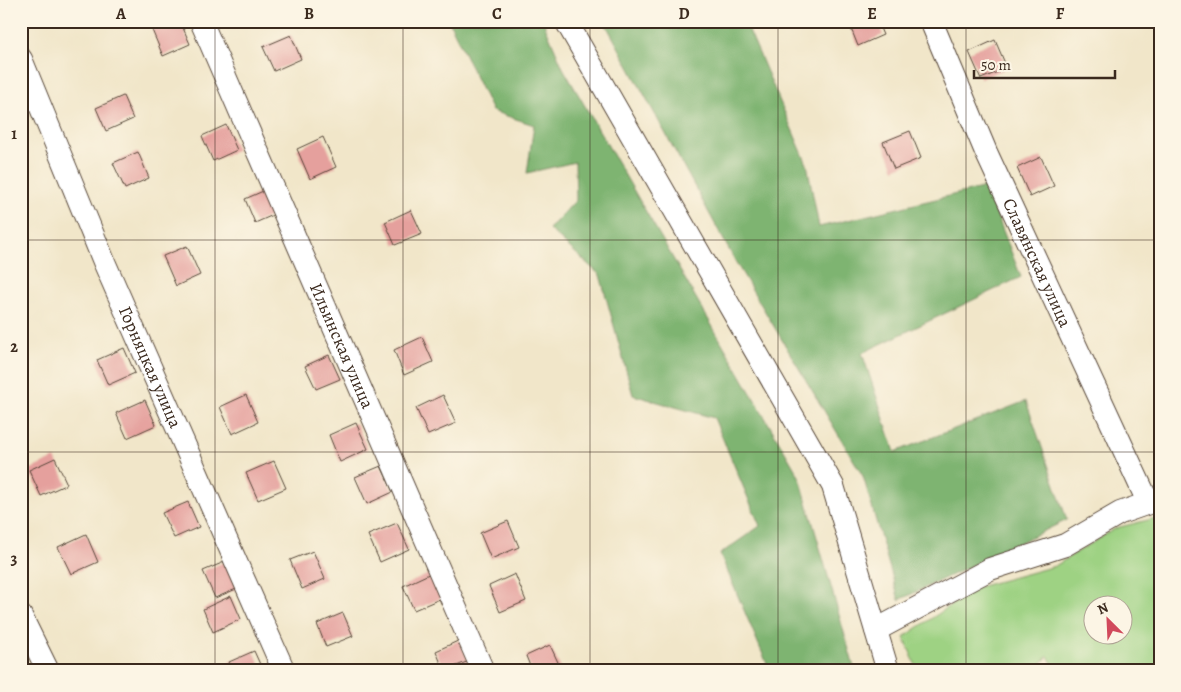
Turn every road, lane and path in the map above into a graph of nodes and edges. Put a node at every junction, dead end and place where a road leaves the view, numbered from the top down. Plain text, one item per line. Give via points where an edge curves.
1 (201, 21) edge
2 (566, 21) edge
3 (931, 21) edge
4 (21, 59) edge
5 (1154, 501) edge
6 (21, 616) edge
7 (876, 630) junction
8 (48, 671) edge
9 (284, 671) edge
10 (483, 671) edge
11 (888, 671) edge

1 - 10 street, Ильинская улица
2 - 7 street via 834,486
3 - 5 street, Славянская улица via 986,152
4 - 9 street, Горняцкая улица via 105,264
5 - 7 street via 1120,513 1065,545 990,569
6 - 8 street
7 - 11 street

